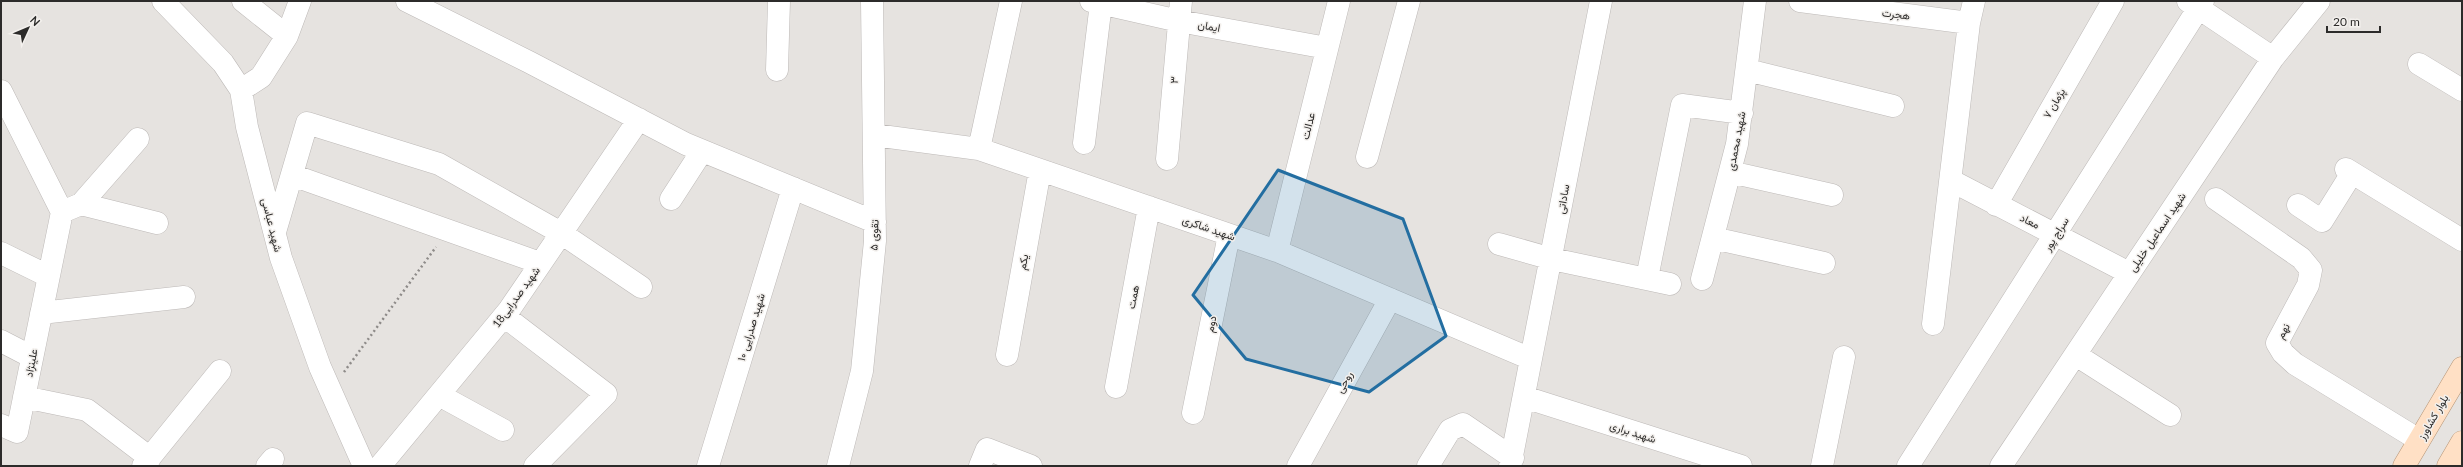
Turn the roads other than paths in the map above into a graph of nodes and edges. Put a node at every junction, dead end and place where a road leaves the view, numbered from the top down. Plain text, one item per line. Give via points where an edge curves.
1 (243, 1) edge
2 (300, 1) edge
3 (407, 1) edge
4 (872, 1) edge
5 (1011, 1) edge
6 (1339, 1) edge
7 (1409, 1) edge
8 (1601, 1) edge
9 (1755, 1) edge
10 (1800, 1) edge
11 (1974, 1) edge
12 (2113, 1) edge
13 (2319, 1) edge
14 (776, 2) edge
15 (1096, 2) edge
16 (2197, 3) edge
17 (171, 4) edge
18 (1180, 11) edge
19 (1969, 23) junction
20 (287, 36) junction
21 (1328, 48) junction
22 (2273, 58) junction
23 (2419, 64) dead end
24 (777, 70) dead end
25 (1747, 70) junction
26 (241, 90) junction
27 (2462, 90) edge
28 (1, 91) edge
29 (1893, 106) dead end
30 (1742, 114) junction
31 (639, 119) junction
32 (874, 134) junction
33 (138, 139) dead end
34 (1084, 143) dead end
35 (979, 149) junction
36 (702, 151) junction
37 (1366, 157) dead end
38 (1167, 159) dead end
39 (1040, 170) junction
40 (1730, 172) junction
41 (292, 175) junction
42 (1952, 181) junction
43 (793, 188) junction
44 (1832, 195) dead end
45 (671, 199) dead end
46 (2216, 199) dead end
47 (1996, 205) junction
48 (2298, 205) dead end
49 (1149, 207) junction
50 (71, 208) junction
51 (875, 222) junction
52 (157, 223) dead end
53 (562, 233) junction
54 (275, 234) junction
55 (2056, 234) junction
56 (1229, 235) junction
57 (1713, 238) junction
58 (2462, 240) edge
59 (1499, 244) dead end
60 (1277, 251) junction
61 (1, 253) edge
62 (1552, 259) junction
63 (540, 263) junction
64 (1824, 263) dead end
65 (2129, 273) junction
66 (48, 276) junction
67 (1647, 278) junction
68 (1702, 278) dead end
69 (1670, 284) dead end
70 (642, 287) dead end
71 (184, 297) dead end
72 (1390, 299) junction
73 (41, 313) junction
74 (504, 316) junction
75 (1933, 324) dead end
76 (1, 341) edge
77 (1007, 355) dead end
78 (2076, 355) junction
79 (32, 357) junction
80 (1844, 357) dead end
81 (1531, 359) junction
82 (2462, 368) edge
83 (220, 371) dead end
84 (1116, 388) dead end
85 (439, 394) junction
86 (1524, 396) junction
87 (24, 397) junction
88 (1193, 413) dead end
89 (2170, 415) dead end
90 (1, 426) edge
91 (503, 430) dead end
92 (2462, 442) edge
93 (2415, 457) edge
94 (984, 458) edge
95 (147, 462) edge
96 (1511, 462) edge
97 (364, 466) edge
98 (380, 466) edge
99 (534, 466) edge
100 (708, 466) edge
101 (838, 466) edge
102 (1031, 466) edge
103 (1298, 466) edge
104 (1428, 466) edge
105 (1741, 466) edge
106 (1822, 466) edge
107 (1908, 466) edge
108 (2001, 466) edge
109 (2448, 466) edge

1 - 20 street
2 - 20 street
3 - 31 street
4 - 32 street, تقوی ۵
5 - 35 street
6 - 21 street, عدالت
7 - 37 street
8 - 62 street, ساداتی
9 - 25 street, شهید محمدی
10 - 19 street, هجرت
11 - 19 street
12 - 47 street, پژمان ۷
13 - 22 street, شهید اسماعیل خلیلی
14 - 24 street
15 - 18 street, ایمان
15 - 34 street
16 - 22 street
16 - 55 street, سراج پور
17 - 26 street, شهید عباسی via 223,63
18 - 21 street, ایمان
18 - 38 street, ۳
19 - 42 street
20 - 26 street via 260,77
21 - 60 street, عدالت
22 - 65 street, شهید اسماعیل خلیلی
23 - 27 street
25 - 29 street
25 - 30 street, شهید محمدی
26 - 54 street, شهید عباسی via 247,127
28 - 50 street
30 - 40 street, شهید محمدی
30 - 67 street via 1682,105
31 - 36 street
31 - 53 street, شهید صدرایی18
32 - 35 street, شهید شاکری
32 - 51 street, تقوی ۵
33 - 50 street
35 - 39 street, شهید شاکری
36 - 43 street
36 - 45 street
39 - 49 street, شهید شاکری
39 - 77 street, یکم
40 - 44 street
40 - 57 street, شهید محمدی
41 - 53 street via 307,123 439,164
41 - 54 street
41 - 63 street
42 - 47 street, معاد
42 - 75 street
43 - 51 street
43 - 100 street, شهید صدرایی ۱۰
46 - 93 street, نهم via 2302,258 2312,270 2308,285 2277,343 2283,353
47 - 55 street, معاد
48 - 58 street via 2322,221 2349,171
49 - 56 street, شهید شاکری
49 - 84 street, همت
50 - 52 street
50 - 66 street, علینژاد
51 - 101 street, تقوی ۵ via 862,370
53 - 63 street, شهید صدرایی18
53 - 70 street
54 - 97 street, شهید عباسی via 281,258 330,390
55 - 65 street, معاد
55 - 107 street, سراج پور
56 - 60 street, شهید شاکری
56 - 88 street, دوم
57 - 64 street
57 - 68 street, شهید محمدی
59 - 62 street
60 - 72 street, شهید شاکری
61 - 66 street
62 - 67 street
62 - 81 street, ساداتی
63 - 74 street, شهید صدرایی18
65 - 78 street, شهید اسماعیل خلیلی
66 - 73 street, علینژاد
67 - 69 street
71 - 73 street
72 - 81 street, شهید شاکری
72 - 103 street, روحی
73 - 79 street, علینژاد
74 - 85 street, شهید صدرایی18
74 - 99 street via 606,394
76 - 79 street
78 - 89 street
78 - 108 street, شهید اسماعیل خلیلی
79 - 87 street, علینژاد
80 - 106 street
81 - 86 street, ساداتی
82 - 93 main road, بلوار کشاورز
83 - 95 street
85 - 91 street
85 - 98 street, شهید صدرایی18
86 - 96 street, ساداتی
86 - 105 street, شهید براری
87 - 90 street, علینژاد via 17,432
87 - 95 street via 87,410
92 - 109 main road
94 - 102 street
96 - 104 street via 1463,424 1450,430

